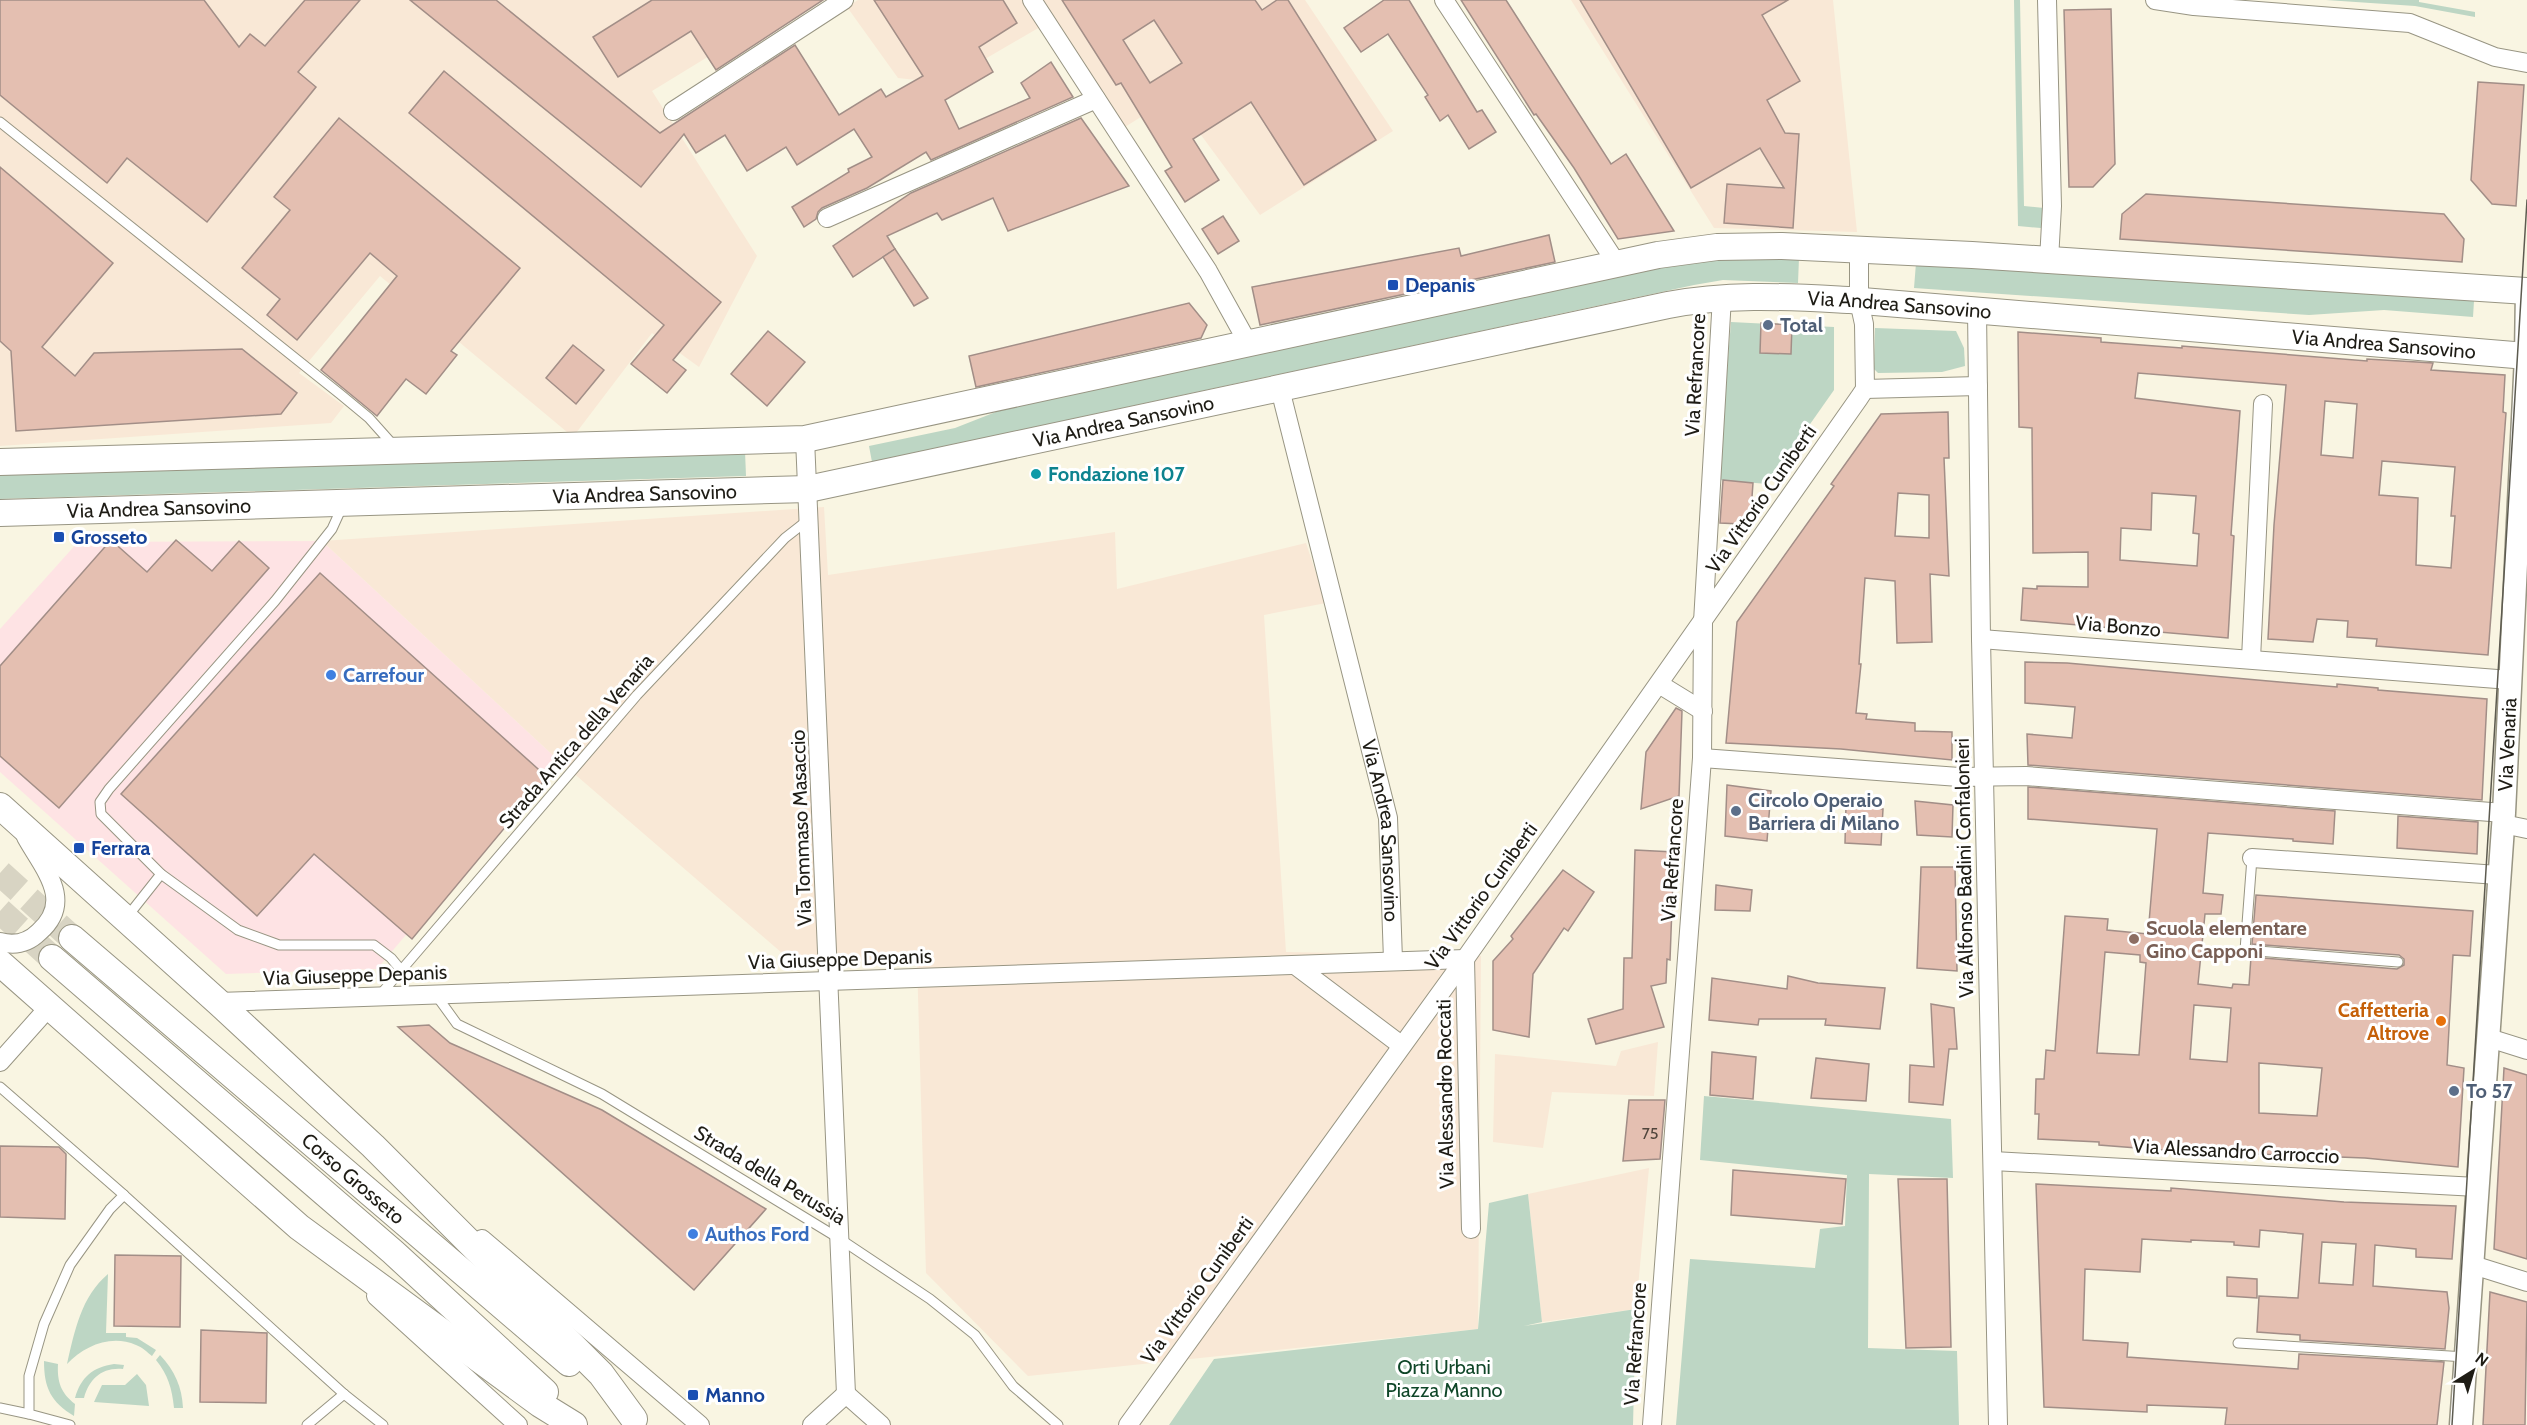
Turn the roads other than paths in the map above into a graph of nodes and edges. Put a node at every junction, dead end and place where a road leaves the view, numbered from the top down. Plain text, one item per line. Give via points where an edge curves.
1 (844, 0) edge
2 (1032, 0) edge
3 (1444, 0) edge
4 (2047, 0) edge
5 (2155, 0) edge
6 (2527, 63) edge
7 (1096, 99) junction
8 (673, 111) dead end
9 (0, 122) edge
10 (827, 218) dead end
11 (1859, 250) junction
12 (2049, 260) junction
13 (1617, 264) junction
14 (2527, 291) edge
15 (1722, 297) junction
16 (1859, 301) junction
17 (1977, 310) junction
18 (1248, 343) junction
19 (2527, 356) edge
20 (1978, 386) junction
21 (1280, 389) junction
22 (1865, 389) junction
23 (2263, 404) dead end
24 (805, 439) junction
25 (398, 450) junction
26 (0, 462) edge
27 (808, 489) junction
28 (343, 503) junction
29 (0, 513) edge
30 (810, 518) junction
31 (1703, 622) junction
32 (1981, 639) junction
33 (2251, 659) junction
34 (2510, 680) junction
35 (1659, 684) junction
36 (1703, 711) junction
37 (1702, 758) junction
38 (1984, 776) junction
39 (8, 814) edge
40 (2503, 818) junction
41 (2527, 829) edge
42 (2252, 858) joint
43 (161, 874) junction
44 (2498, 875) junction
45 (125, 919) junction
46 (72, 938) tunnel mouth
47 (0, 942) edge
48 (52, 958) tunnel mouth
49 (1465, 959) junction
50 (1393, 960) junction
51 (2398, 962) dead end
52 (0, 963) edge
53 (1295, 965) junction
54 (401, 970) junction
55 (830, 982) junction
56 (436, 995) junction
57 (378, 997) junction
58 (218, 1002) junction
59 (50, 1007) junction
60 (2489, 1038) junction
61 (1401, 1045) junction
62 (2527, 1050) edge
63 (0, 1062) edge
64 (0, 1087) edge
65 (373, 1146) junction
66 (1993, 1161) junction
67 (2477, 1187) junction
68 (124, 1195) junction
69 (299, 1227) junction
70 (1471, 1228) dead end
71 (840, 1239) junction
72 (2473, 1265) junction
73 (2527, 1282) edge
74 (2238, 1343) dead end
75 (2466, 1357) junction
76 (344, 1394) junction
77 (846, 1395) junction
78 (0, 1408) edge
79 (29, 1414) junction
80 (637, 1422) edge
81 (70, 1425) edge
82 (307, 1425) edge
83 (383, 1425) edge
84 (518, 1425) edge
85 (574, 1425) edge
86 (579, 1425) edge
87 (700, 1425) edge
88 (812, 1425) edge
89 (881, 1425) edge
90 (1058, 1425) edge
91 (1128, 1425) edge
92 (1652, 1425) edge
93 (1998, 1425) edge
94 (2461, 1425) edge

1 - 8 street
2 - 7 street
3 - 13 street
4 - 12 street via 2052,206
5 - 6 street via 2410,23 2495,57
7 - 10 street
7 - 18 street via 1208,271
9 - 25 lane via 340,394
11 - 12 main road
11 - 13 main road via 1726,246
11 - 16 street
12 - 14 main road
13 - 18 main road
14 - 19 street, Via Venaria
15 - 16 main road, Via Andrea Sansovino
15 - 21 main road, Via Andrea Sansovino via 1677,303
15 - 31 street, Via Refrancore
16 - 17 main road, Via Andrea Sansovino
16 - 22 street via 1864,324
17 - 19 main road, Via Andrea Sansovino
17 - 20 street, Via Alfonso Badini Confalonieri
18 - 24 main road
19 - 34 street, Via Venaria
20 - 22 street
20 - 32 street, Via Alfonso Badini Confalonieri
21 - 27 main road, Via Andrea Sansovino
21 - 50 street, Via Andrea Sansovino via 1388,818
22 - 31 street, Via Vittorio Cuniberti
23 - 33 street
24 - 25 main road
24 - 27 street, Via Tommaso Masaccio
25 - 26 main road
27 - 28 main road, Via Andrea Sansovino
27 - 30 street, Via Tommaso Masaccio
28 - 29 main road, Via Andrea Sansovino
28 - 43 lane via 332,529 275,601 100,802 102,814
30 - 54 lane, Strada Antica della Venaria via 784,538 637,695
30 - 55 street, Via Tommaso Masaccio
31 - 35 street, Via Vittorio Cuniberti
31 - 36 street, Via Refrancore
32 - 33 street, Via Bonzo
32 - 38 street, Via Alfonso Badini Confalonieri
33 - 34 street, Via Bonzo
34 - 40 street, Via Venaria
35 - 36 street
35 - 49 street, Via Vittorio Cuniberti
36 - 37 street, Via Refrancore
37 - 38 street
37 - 92 street, Via Refrancore
38 - 40 street via 2026,776
38 - 66 street, Via Alfonso Badini Confalonieri
39 - 45 main road, Corso Grosseto
39 - 47 street, Corso Grosseto via 51,878 56,897 50,921 32,938 16,944
40 - 41 street
40 - 44 street, Via Venaria
42 - 44 street
42 - 51 lane via 2245,950
43 - 45 lane
43 - 54 lane via 238,930 279,945 374,945
44 - 60 street, Via Venaria
45 - 58 main road, Corso Grosseto
46 - 80 main road, Corso Grosseto
48 - 86 main road, Corso Grosseto via 393,1252
49 - 50 street, Via Giuseppe Depanis
49 - 61 street, Via Vittorio Cuniberti
49 - 70 street, Via Alessandro Roccati
50 - 53 street, Via Giuseppe Depanis
52 - 59 main road
53 - 55 street, Via Giuseppe Depanis
53 - 61 street
54 - 57 lane, Strada Antica della Venaria
55 - 56 street, Via Giuseppe Depanis
55 - 71 street, Via Tommaso Masaccio
56 - 57 street, Via Giuseppe Depanis
56 - 71 lane, Strada della Perussia via 457,1024 602,1094
57 - 58 street, Via Giuseppe Depanis
58 - 65 main road, Corso Grosseto
59 - 63 street
59 - 69 main road
60 - 62 street
60 - 67 street, Via Venaria
61 - 91 street, Via Vittorio Cuniberti
64 - 68 lane
65 - 80 main road, Corso Grosseto via 601,1374
65 - 87 street, Corso Grosseto
66 - 67 street, Via Alessandro Carroccio
66 - 93 street, Via Alfonso Badini Confalonieri
67 - 72 street, Via Venaria
68 - 76 lane
68 - 79 lane via 70,1265 44,1324 29,1376
69 - 84 street
69 - 85 main road
71 - 77 street, Via Tommaso Masaccio
71 - 90 lane, Strada della Perussia via 930,1299 975,1335 1013,1386
72 - 73 street
72 - 75 street, Via Venaria
74 - 75 lane
75 - 94 street, Via Venaria
76 - 82 lane
76 - 83 lane
77 - 88 street
77 - 89 street
78 - 79 lane
79 - 81 lane

